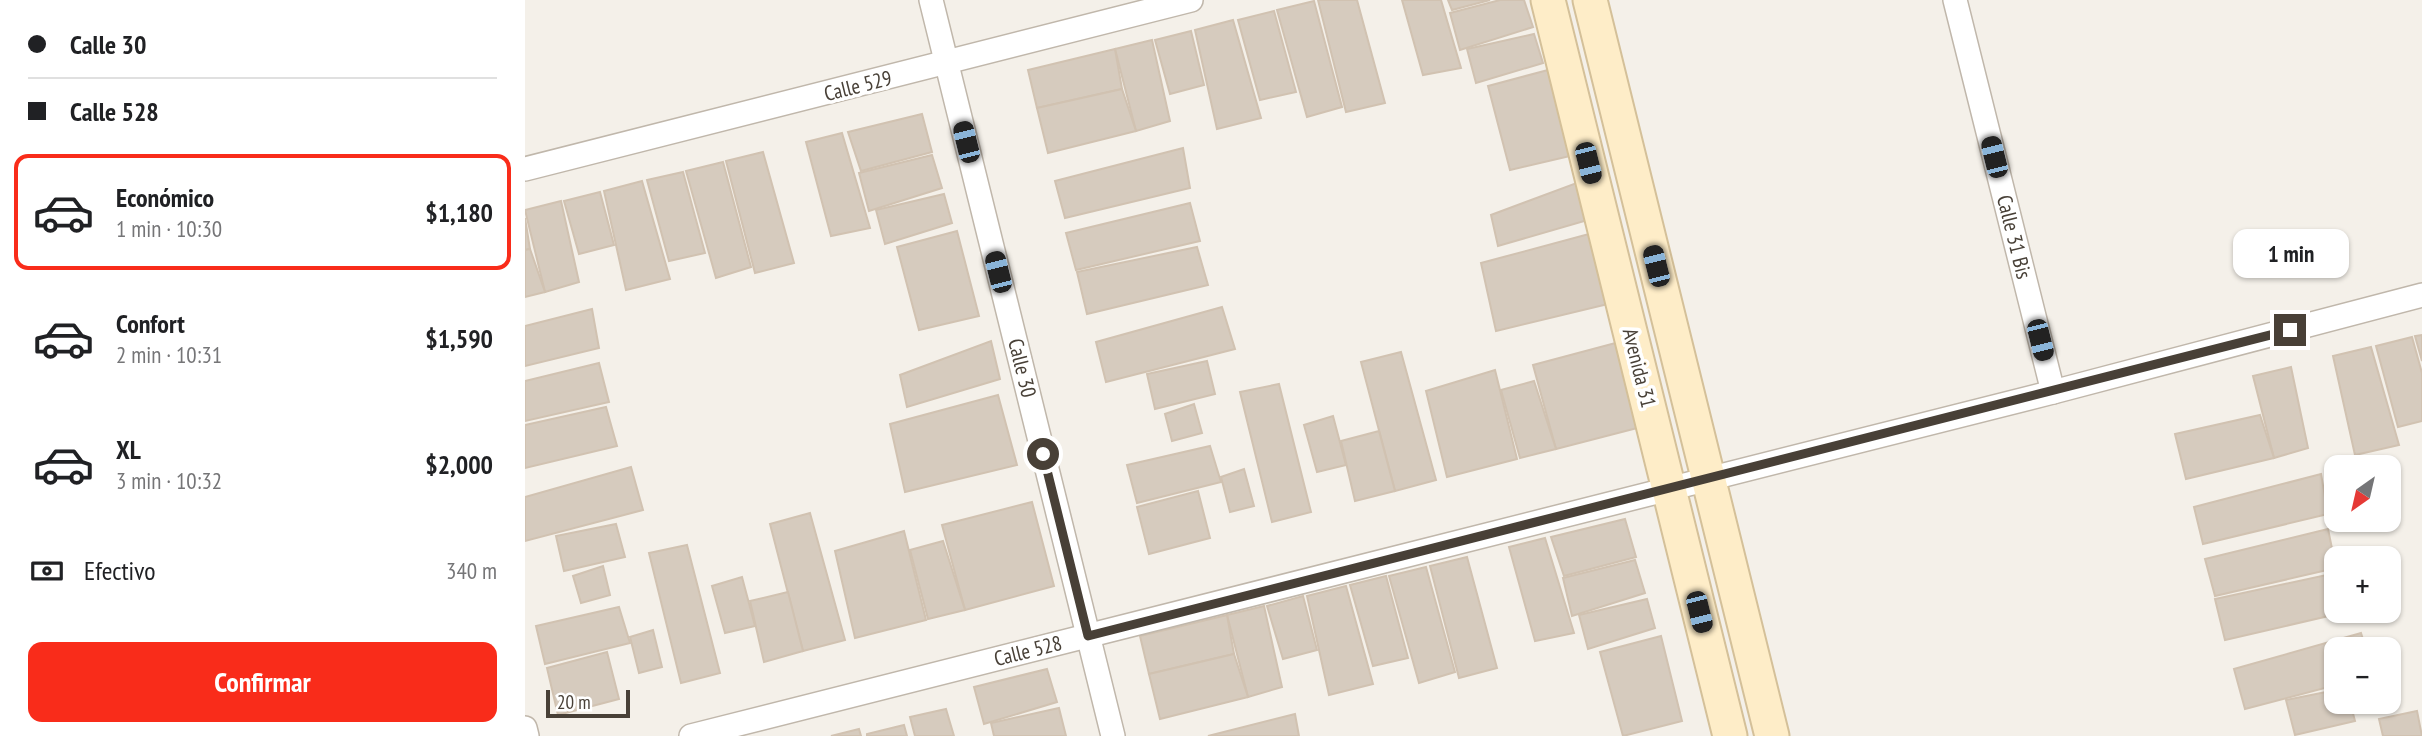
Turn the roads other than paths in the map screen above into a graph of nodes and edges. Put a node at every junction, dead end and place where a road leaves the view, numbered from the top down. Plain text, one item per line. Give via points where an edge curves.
1 (931, 0) edge
2 (1191, 0) edge
3 (1548, 0) edge
4 (1590, 0) edge
5 (1955, 0) edge
6 (947, 64) junction
7 (525, 169) edge
8 (2422, 295) edge
9 (2053, 392) junction
10 (1709, 479) junction
11 (1669, 489) junction
12 (1088, 636) junction
13 (525, 728) edge
14 (527, 736) edge
15 (691, 736) edge
16 (1113, 736) edge
17 (1730, 736) edge
18 (1772, 736) edge

1 - 6 street, Calle 30
2 - 6 street, Calle 529
3 - 11 main road, Avenida 31
4 - 10 main road, Avenida 31
5 - 9 street, Calle 31 Bis
6 - 7 street, Calle 529
6 - 12 street, Calle 30
8 - 9 street, Calle 528
9 - 10 street, Calle 528
10 - 11 street, Calle 528
10 - 18 main road, Avenida 31
11 - 12 street, Calle 528
11 - 17 main road, Avenida 31
12 - 15 street, Calle 528
12 - 16 street, Calle 30
13 - 14 street

